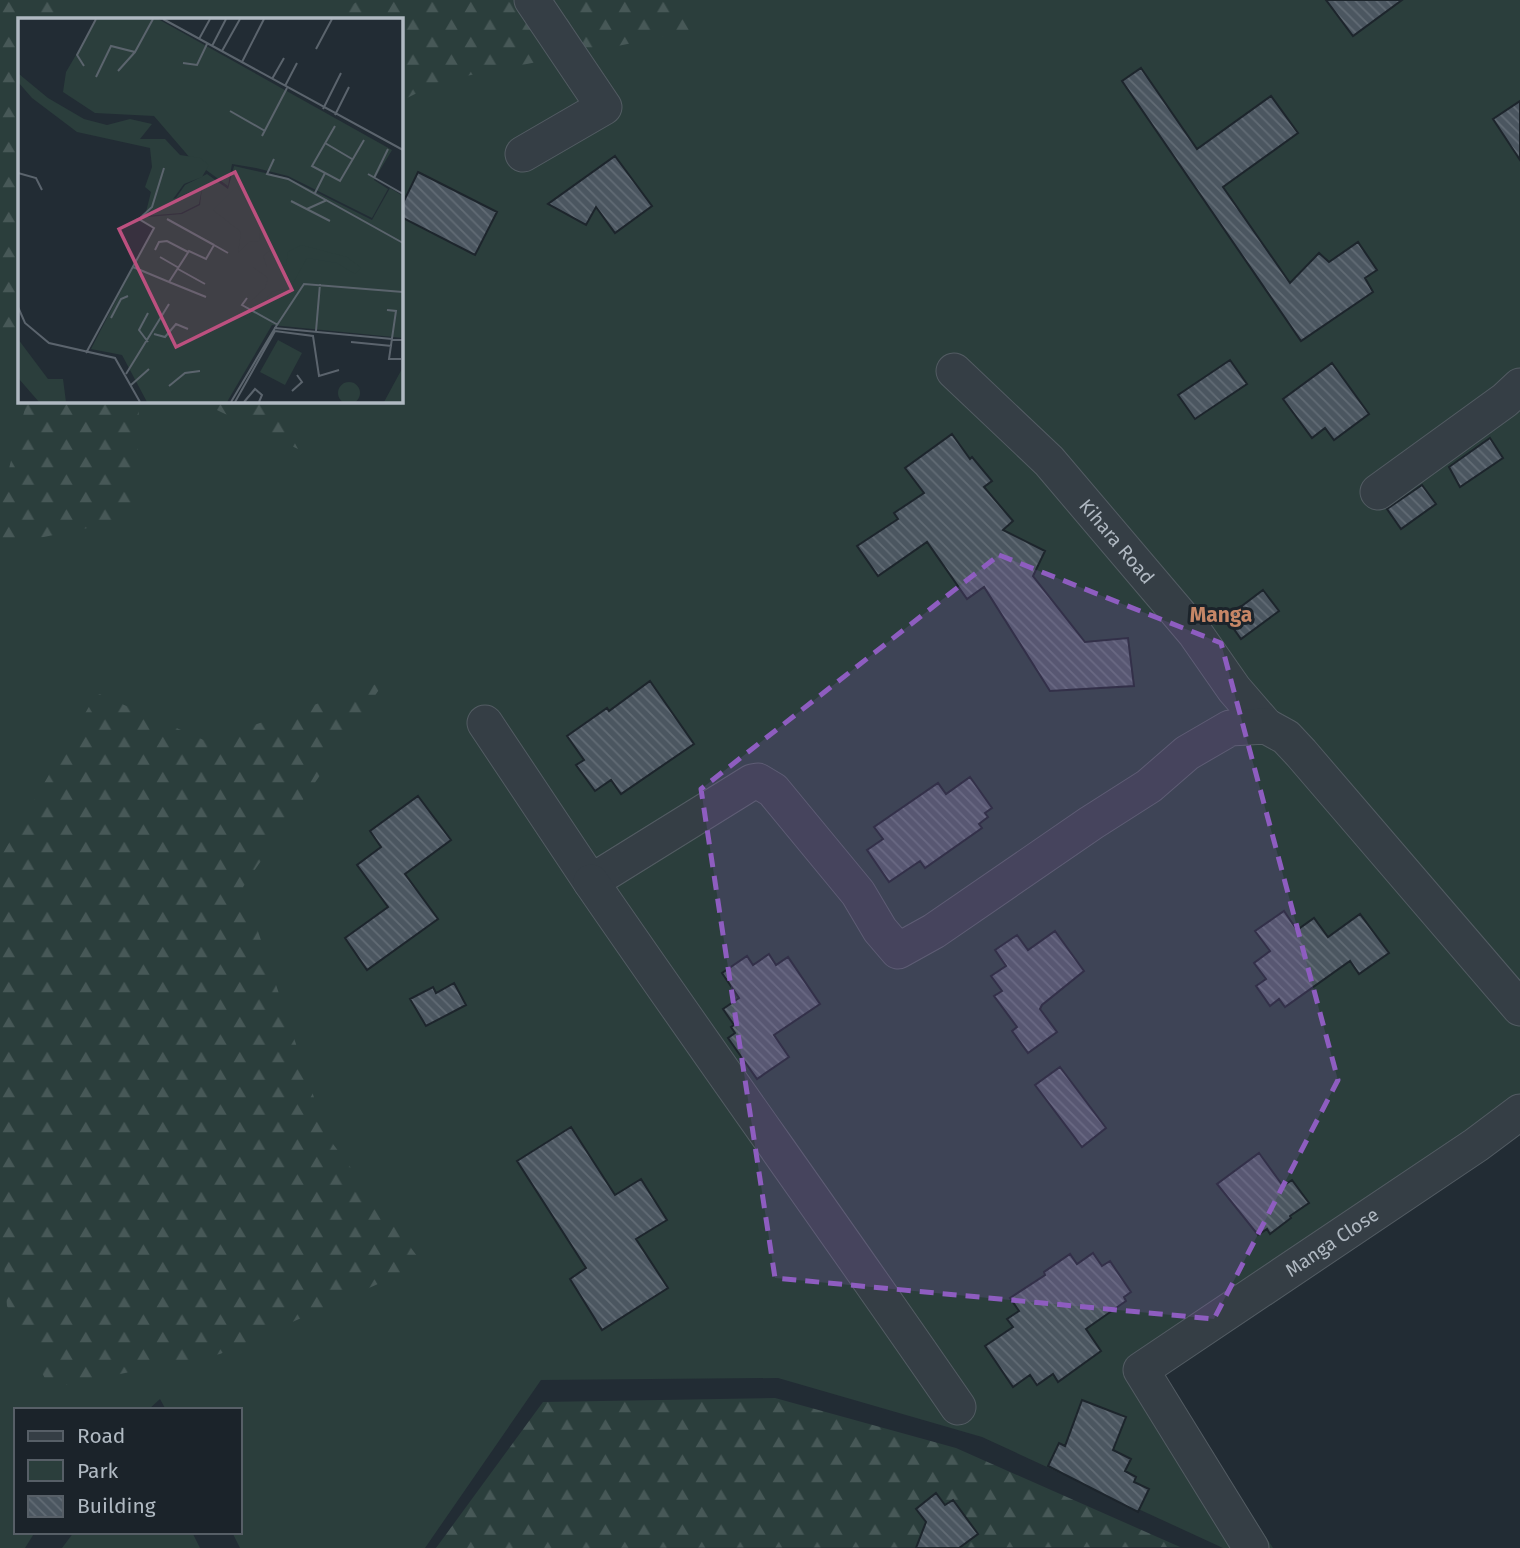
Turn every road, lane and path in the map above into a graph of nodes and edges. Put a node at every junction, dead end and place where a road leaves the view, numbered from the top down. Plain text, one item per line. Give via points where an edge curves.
1 (532, 0) edge
2 (523, 154) dead end
3 (954, 371) dead end
4 (1520, 386) edge
5 (1378, 492) dead end
6 (485, 723) dead end
7 (1266, 726) junction
8 (591, 882) junction
9 (1520, 1008) edge
10 (1520, 1112) edge
11 (958, 1407) dead end
12 (1251, 1548) edge

1 - 2 street via 604,107
3 - 7 street, Kihara Road via 1049,461 1195,633
4 - 5 street
6 - 8 street
7 - 8 street via 1230,728 1187,753 1149,786 898,951 858,893 773,790 758,781
7 - 9 street, Kihara Road via 1286,737 1301,753
8 - 11 street
10 - 12 street, Manga Close via 1141,1370

